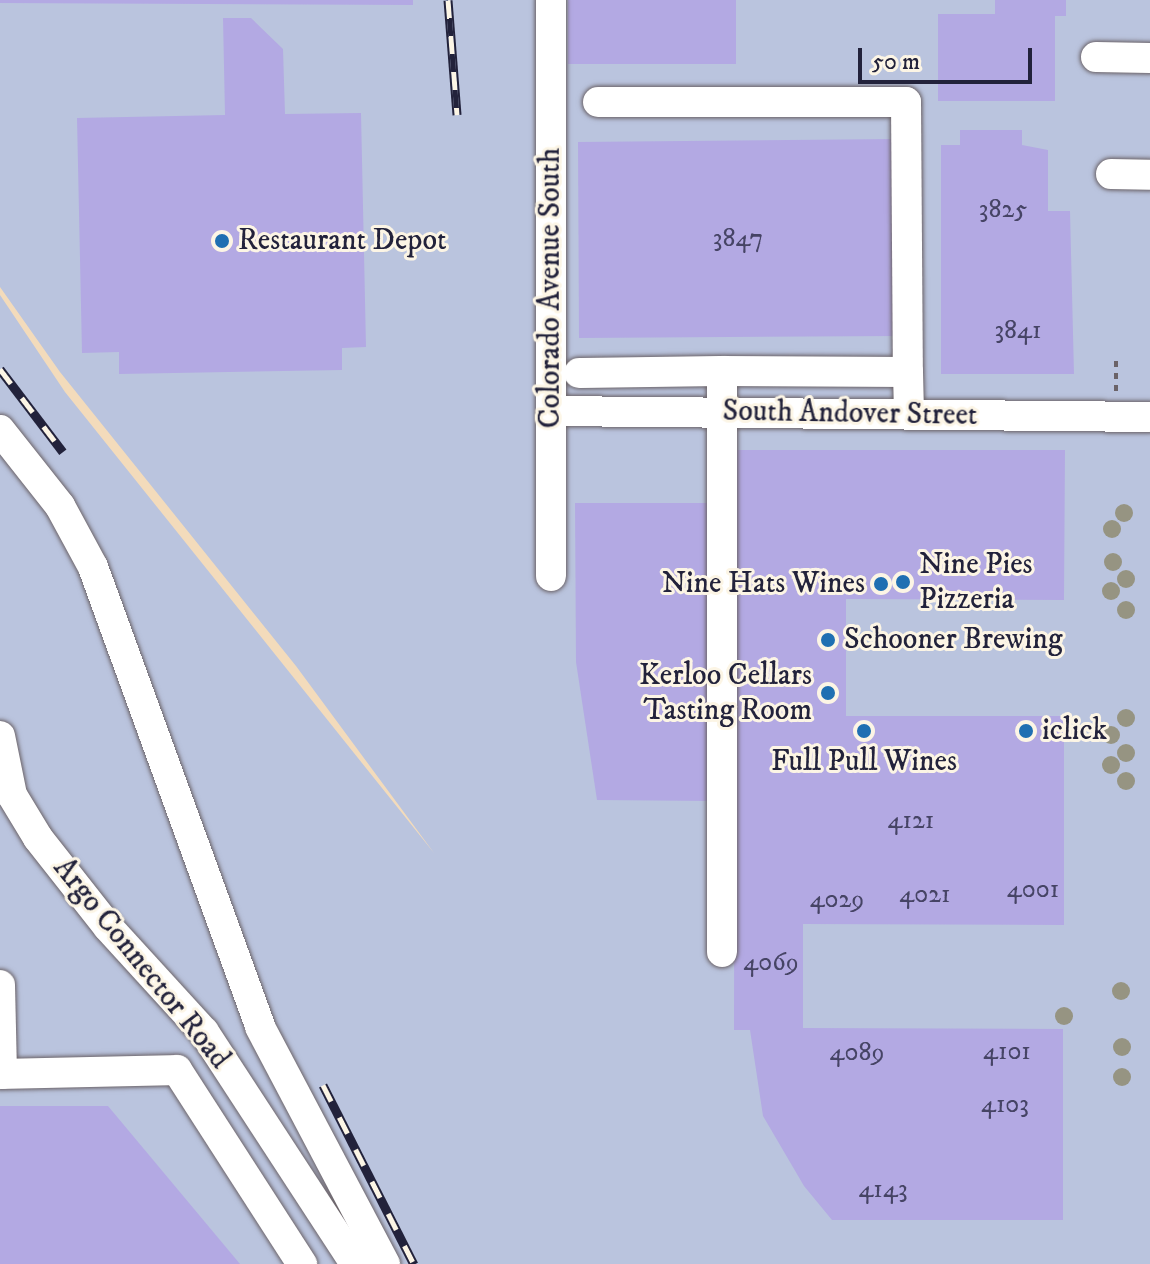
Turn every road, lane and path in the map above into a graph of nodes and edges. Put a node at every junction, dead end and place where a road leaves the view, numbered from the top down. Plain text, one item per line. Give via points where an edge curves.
1 (551, 0) edge
2 (1096, 57) dead end
3 (1150, 58) edge
4 (598, 102) dead end
5 (1111, 174) dead end
6 (1150, 175) edge
7 (1116, 358) dead end
8 (722, 371) junction
9 (908, 372) junction
10 (579, 373) dead end
11 (1116, 402) dead end
12 (560, 411) junction
13 (722, 413) junction
14 (909, 414) junction
15 (1150, 417) edge
16 (0, 430) edge
17 (551, 576) dead end
18 (0, 736) edge
19 (722, 952) dead end
20 (0, 985) edge
21 (1, 1074) edge
22 (302, 1264) edge
23 (355, 1264) edge
24 (385, 1264) edge

1 - 12 street, Colorado Avenue South
2 - 3 street
4 - 9 street via 906,102
5 - 6 street
7 - 11 path
8 - 9 street
8 - 10 street
8 - 13 street
9 - 14 street
12 - 13 street, South Andover Street
12 - 17 street, Colorado Avenue South
13 - 14 street, South Andover Street
13 - 19 street
14 - 15 street, South Andover Street
16 - 24 street via 60,506 93,567 260,1027
18 - 23 street, Argo Connector Road via 12,795 38,838 108,927 204,1032
20 - 21 street
21 - 22 street via 177,1070

